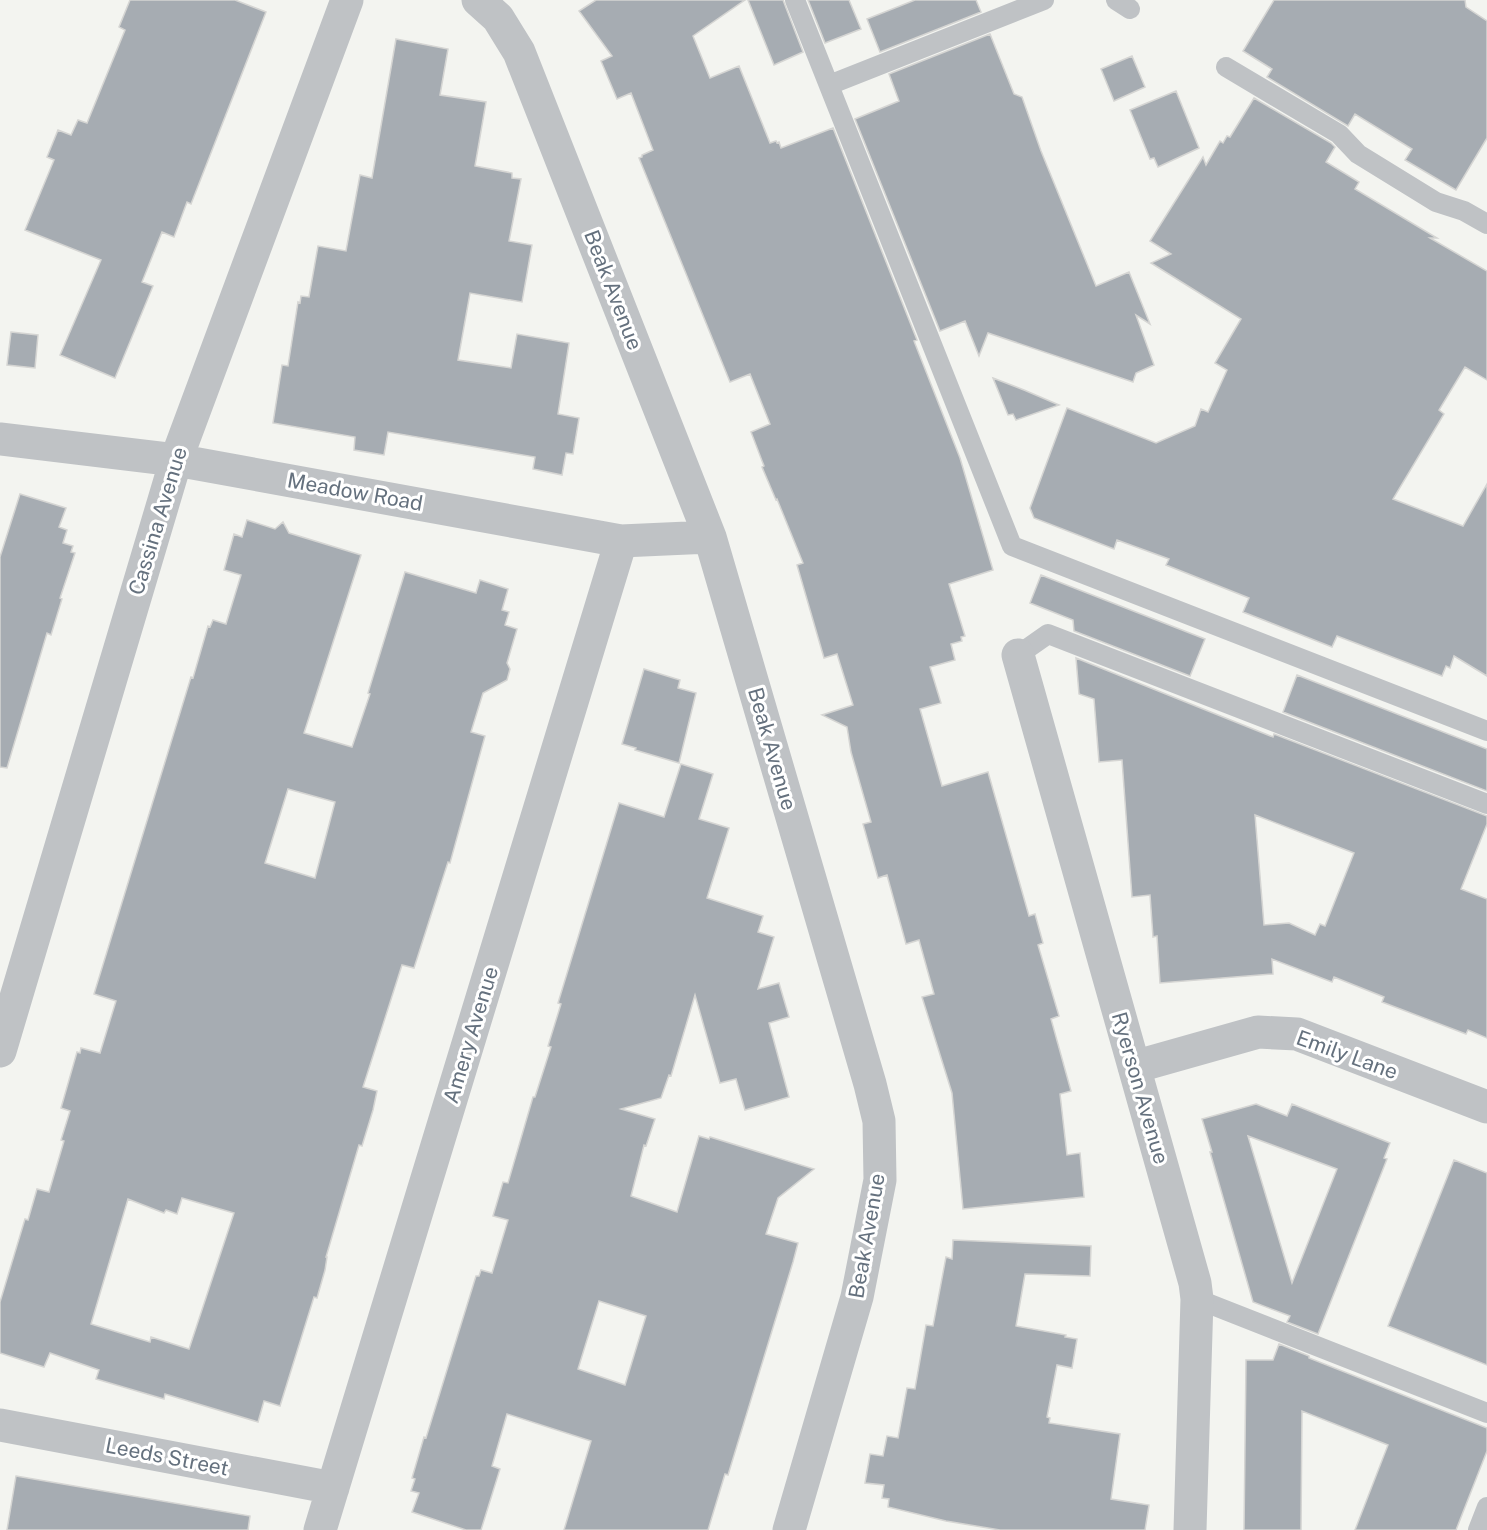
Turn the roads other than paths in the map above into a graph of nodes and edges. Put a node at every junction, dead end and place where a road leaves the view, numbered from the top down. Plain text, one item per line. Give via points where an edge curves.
1 (347, 0) edge
2 (478, 0) edge
3 (795, 0) edge
4 (1044, 0) edge
5 (1226, 67) dead end
6 (829, 85) junction
7 (1487, 224) edge
8 (0, 440) edge
9 (176, 460) junction
10 (710, 537) junction
11 (621, 541) junction
12 (1018, 655) joint
13 (1487, 731) edge
14 (1487, 804) edge
15 (0, 1051) edge
16 (1134, 1067) junction
17 (1487, 1107) edge
18 (1197, 1299) junction
19 (1487, 1413) edge
20 (0, 1425) edge
21 (333, 1488) junction
22 (1487, 1507) edge
23 (320, 1530) edge
24 (789, 1530) edge
25 (1190, 1530) edge
26 (1478, 1530) edge

1 - 9 street, Cassina Avenue
2 - 10 street, Beak Avenue via 498,18 519,52
3 - 6 lane
4 - 6 lane
5 - 7 lane via 1339,134 1358,154 1436,202
6 - 13 lane via 1012,546
8 - 9 street, Meadow Road
9 - 11 street, Meadow Road
9 - 15 street, Cassina Avenue
10 - 11 street, Meadow Road
10 - 24 street, Beak Avenue via 879,1121 880,1180 857,1297
11 - 21 street, Amery Avenue
12 - 14 lane via 1048,633
12 - 16 street, Ryerson Avenue
16 - 17 street, Emily Lane via 1258,1032 1297,1034
16 - 18 street, Ryerson Avenue
18 - 19 lane
18 - 25 street, Ryerson Avenue
20 - 21 street, Leeds Street
21 - 23 street, Amery Avenue
22 - 26 lane

